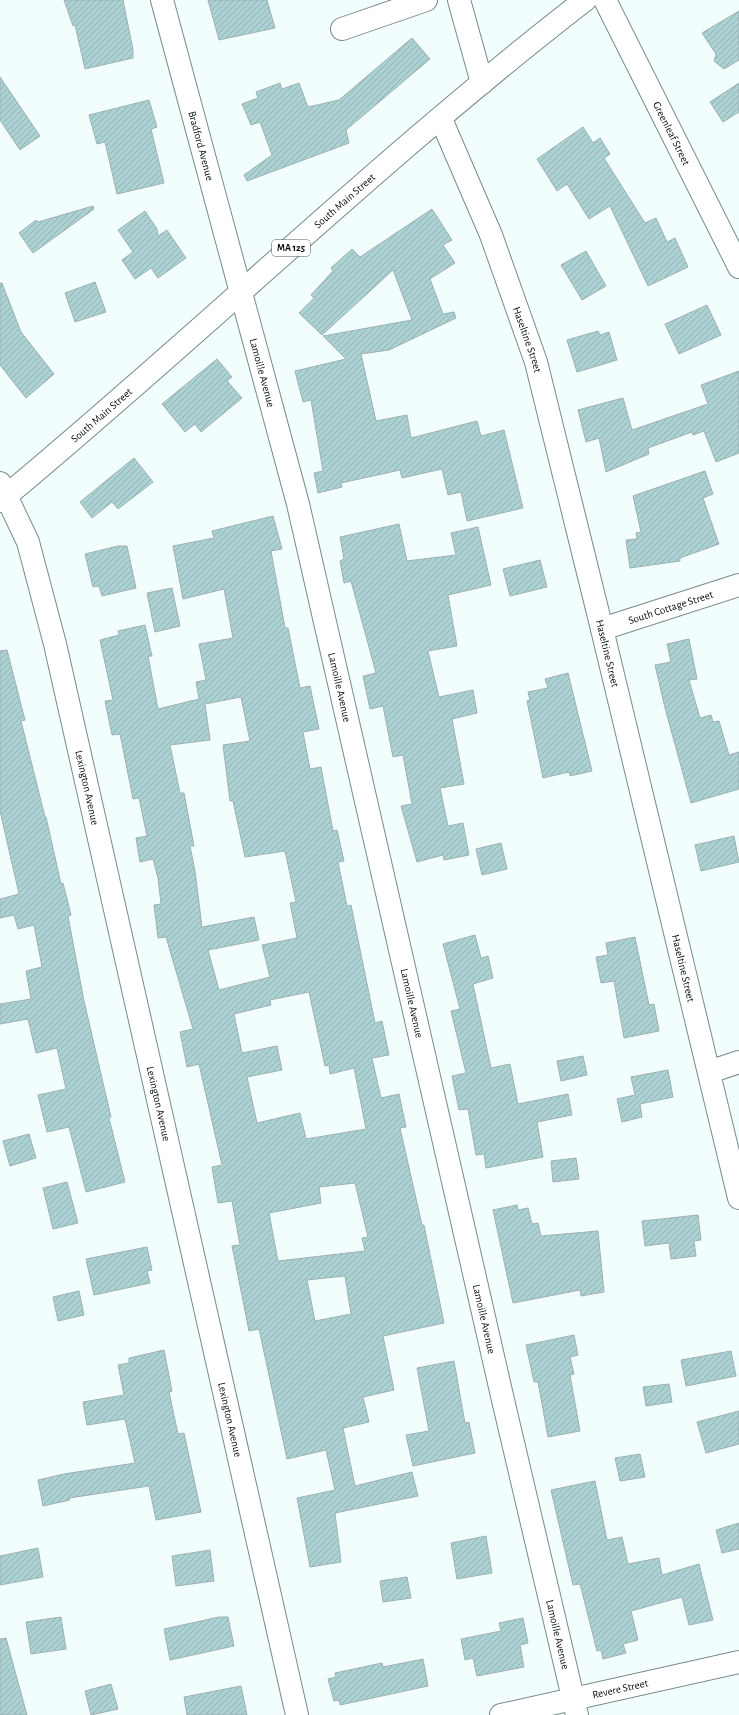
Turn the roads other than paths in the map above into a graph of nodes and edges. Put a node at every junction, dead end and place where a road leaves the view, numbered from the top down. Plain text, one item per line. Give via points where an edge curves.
1 (162, 0) edge
2 (426, 0) edge
3 (459, 0) edge
4 (585, 0) edge
5 (605, 0) edge
6 (342, 29) dead end
7 (482, 83) junction
8 (441, 119) junction
9 (739, 267) edge
10 (242, 292) junction
11 (2, 494) edge
12 (739, 585) edge
13 (602, 629) junction
14 (739, 1062) edge
15 (709, 1072) junction
16 (739, 1198) edge
17 (739, 1662) edge
18 (575, 1707) edge
19 (297, 1715) edge
20 (501, 1715) edge

1 - 10 street, Bradford Avenue
2 - 6 street
3 - 7 street
4 - 7 street, South Main Street / MA 125
5 - 9 street, Greenleaf Street
7 - 8 street, South Main Street / MA 125
8 - 10 street, South Main Street / MA 125
8 - 13 street, Haseltine Street via 491,234 536,362
10 - 11 street, South Main Street / MA 125 via 104,414
10 - 18 street, Lamoille Avenue via 298,504
11 - 19 street, Lexington Avenue via 28,542 55,644
12 - 13 street, South Cottage Street
13 - 15 street, Haseltine Street
14 - 15 street
15 - 16 street, Haseltine Street
17 - 18 street, Revere Street
18 - 20 street, Revere Street

